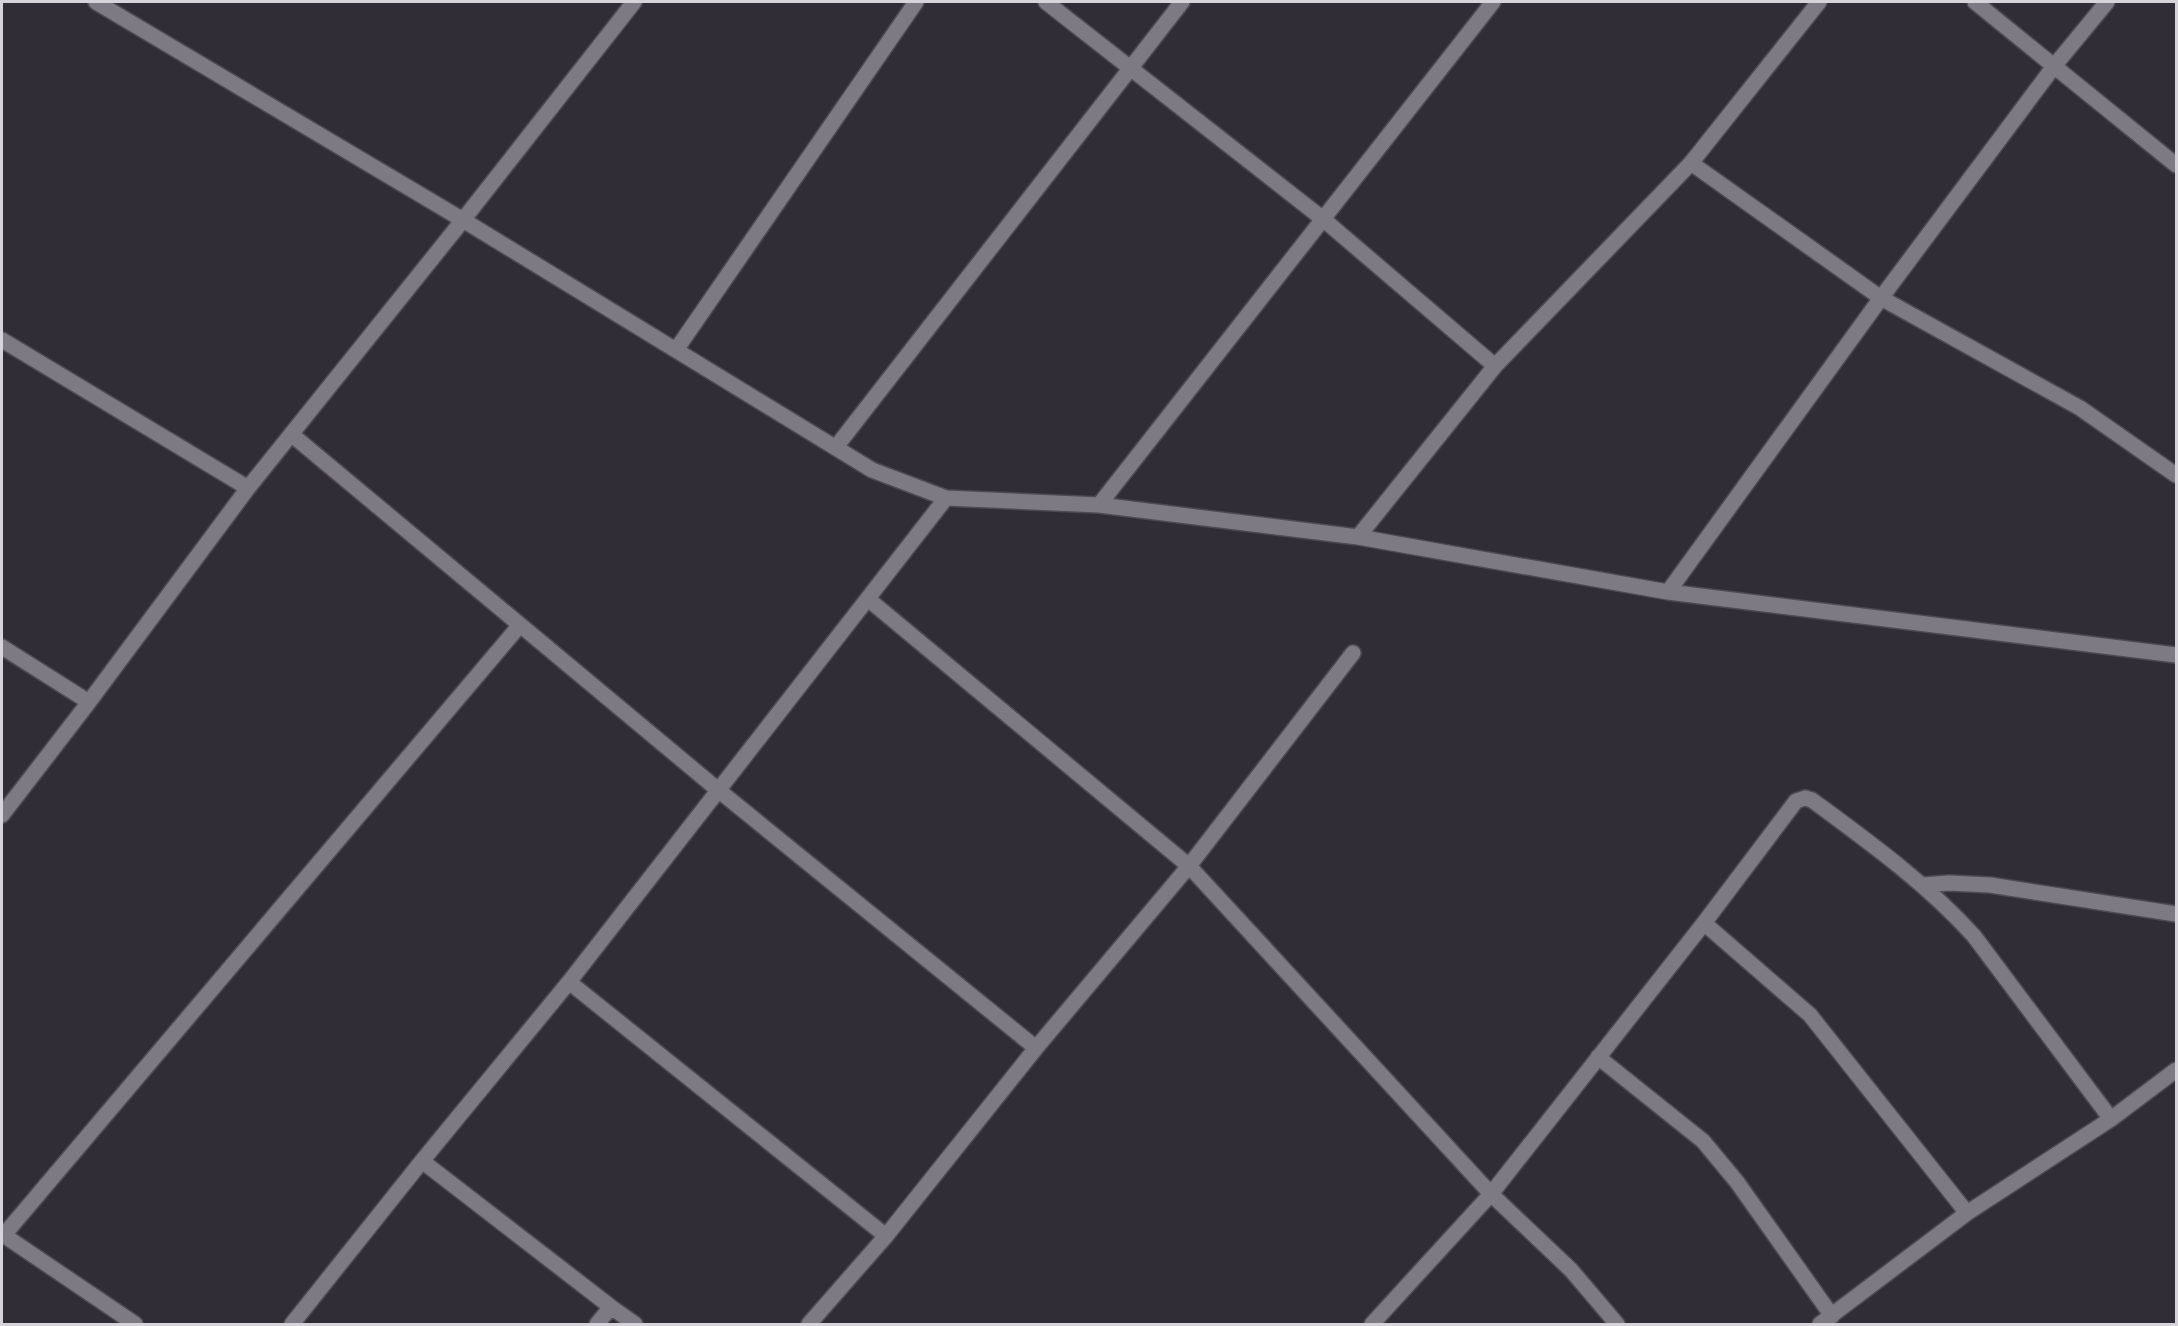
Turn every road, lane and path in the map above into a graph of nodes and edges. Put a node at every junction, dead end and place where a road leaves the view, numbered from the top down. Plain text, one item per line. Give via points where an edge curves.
1 (96, 2) edge
2 (634, 2) edge
3 (916, 2) edge
4 (1046, 2) edge
5 (1182, 2) edge
6 (1493, 2) edge
7 (1819, 2) edge
8 (1975, 2) edge
9 (2107, 2) edge
10 (2055, 65) junction
11 (1131, 68) junction
12 (1691, 163) junction
13 (2176, 165) edge
14 (1323, 219) junction
15 (463, 220) junction
16 (1881, 298) junction
17 (2, 340) edge
18 (676, 350) junction
19 (1494, 366) junction
20 (291, 434) junction
21 (836, 447) junction
22 (2176, 475) edge
23 (248, 488) junction
24 (946, 498) junction
25 (1099, 505) junction
26 (1358, 537) junction
27 (1668, 592) junction
28 (868, 599) junction
29 (520, 625) junction
30 (2, 647) edge
31 (1353, 653) dead end
32 (2176, 655) edge
33 (89, 702) junction
34 (717, 789) junction
35 (2, 815) edge
36 (1189, 866) junction
37 (1923, 885) junction
38 (2176, 914) edge
39 (1704, 923) junction
40 (569, 982) junction
41 (1036, 1048) junction
42 (1598, 1057) junction
43 (2176, 1070) edge
44 (2111, 1119) junction
45 (423, 1161) junction
46 (1491, 1194) junction
47 (1966, 1213) junction
48 (3, 1235) edge
49 (886, 1236) junction
50 (610, 1307) junction
51 (1826, 1320) edge
52 (135, 1324) edge
53 (292, 1324) edge
54 (597, 1324) edge
55 (635, 1324) edge
56 (809, 1324) edge
57 (1372, 1324) edge
58 (1617, 1324) edge

1 - 15 street
2 - 15 street
3 - 18 street
4 - 11 street
5 - 11 street
6 - 14 street
7 - 12 street
8 - 10 street
9 - 10 street
10 - 13 street
10 - 16 street
11 - 14 street
11 - 21 street
12 - 16 street
12 - 19 street
14 - 19 street
14 - 25 street
15 - 18 street
15 - 20 street
16 - 22 street via 2080,408
16 - 27 street
17 - 23 street
18 - 21 street
19 - 26 street
20 - 23 street
20 - 29 street
21 - 24 street via 872,470
23 - 33 street
24 - 25 street
24 - 28 street
25 - 26 street
26 - 27 street
27 - 32 street
28 - 34 street
28 - 36 street
29 - 34 street
29 - 48 street
30 - 33 street
31 - 36 street
33 - 35 street
34 - 40 street
34 - 41 street
36 - 41 street
36 - 46 street
37 - 38 street via 1990,885
37 - 39 street via 1892,858 1805,798 1796,801
37 - 44 street via 1974,936
39 - 42 street
39 - 47 street via 1810,1015
40 - 45 street
40 - 49 street
41 - 49 street
42 - 46 street
42 - 51 street via 1703,1141 1731,1174
43 - 44 street
44 - 47 street
45 - 50 street
45 - 53 street
46 - 57 street
46 - 58 street via 1571,1270
47 - 51 street
48 - 52 street
49 - 56 street
50 - 54 street
50 - 55 street

